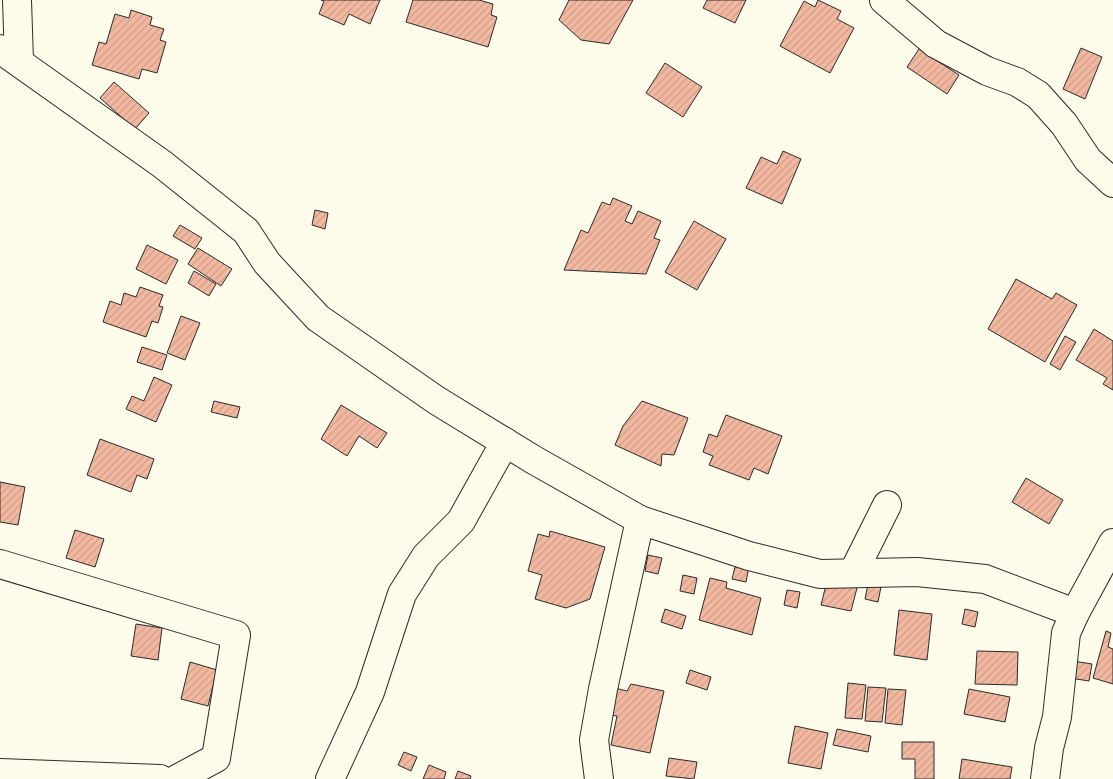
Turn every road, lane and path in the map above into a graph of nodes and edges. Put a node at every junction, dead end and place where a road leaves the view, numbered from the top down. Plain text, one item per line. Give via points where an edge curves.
1 (17, 0) edge
2 (884, 0) edge
3 (9, 55) edge
4 (1113, 182) edge
5 (505, 442) junction
6 (887, 505) dead end
7 (640, 520) junction
8 (1113, 543) edge
9 (0, 564) edge
10 (853, 573) junction
11 (1075, 612) junction
12 (0, 773) edge
13 (160, 779) edge
14 (177, 779) edge
15 (330, 779) edge
16 (599, 779) edge
17 (1045, 779) edge

1 - 3 street
2 - 4 street via 936,44 1038,95 1064,124 1088,160
3 - 5 street via 162,164 246,231 267,263 318,318 436,400
5 - 7 street
5 - 15 street via 461,521 426,556 402,594 370,692
6 - 10 street
7 - 10 street via 790,567 820,574
7 - 16 street via 594,740
8 - 11 street
9 - 14 street via 236,634 216,758
10 - 11 street via 918,572 985,579
11 - 17 street via 1066,633 1057,717
12 - 13 street

